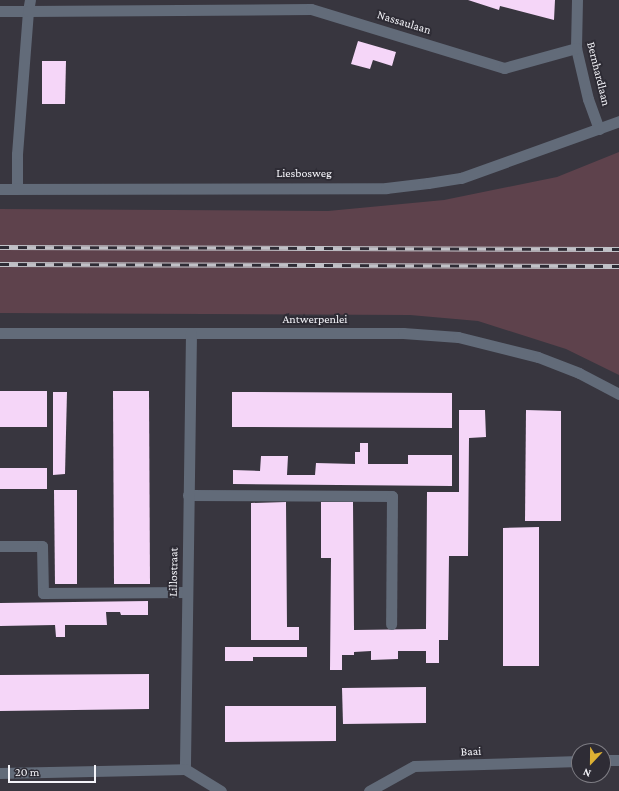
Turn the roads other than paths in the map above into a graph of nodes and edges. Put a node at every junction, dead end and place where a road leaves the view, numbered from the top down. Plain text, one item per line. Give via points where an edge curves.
1 (30, 0) edge
2 (577, 0) edge
3 (0, 11) edge
4 (28, 11) junction
5 (576, 48) junction
6 (619, 121) edge
7 (619, 128) edge
8 (600, 129) junction
9 (0, 189) edge
10 (17, 189) junction
11 (0, 333) edge
12 (190, 333) junction
13 (619, 394) edge
14 (188, 495) junction
15 (0, 546) edge
16 (187, 592) junction
17 (391, 624) dead end
18 (571, 761) edge
19 (185, 768) junction
20 (0, 773) edge
21 (221, 791) edge
22 (369, 791) edge

1 - 4 street
2 - 5 street, Bernhardlaan
3 - 4 street, Nassaulaan
4 - 5 street, Nassaulaan via 311,9 504,68
4 - 10 street via 17,154
5 - 8 street, Bernhardlaan via 588,99
6 - 8 street, Liesbosweg
7 - 8 street, Liesbosweg
8 - 10 street, Liesbosweg via 460,178 386,188
9 - 10 street, Liesbosweg
11 - 12 street, Antwerpenlei
12 - 13 street, Antwerpenlei via 403,333 458,337 538,357 579,373
12 - 14 street, Lillostraat
14 - 16 street, Lillostraat
14 - 17 street via 392,496
15 - 16 street via 42,546 43,593
16 - 19 street, Lillostraat
18 - 22 street, Baai via 414,766
19 - 20 street
19 - 21 street

